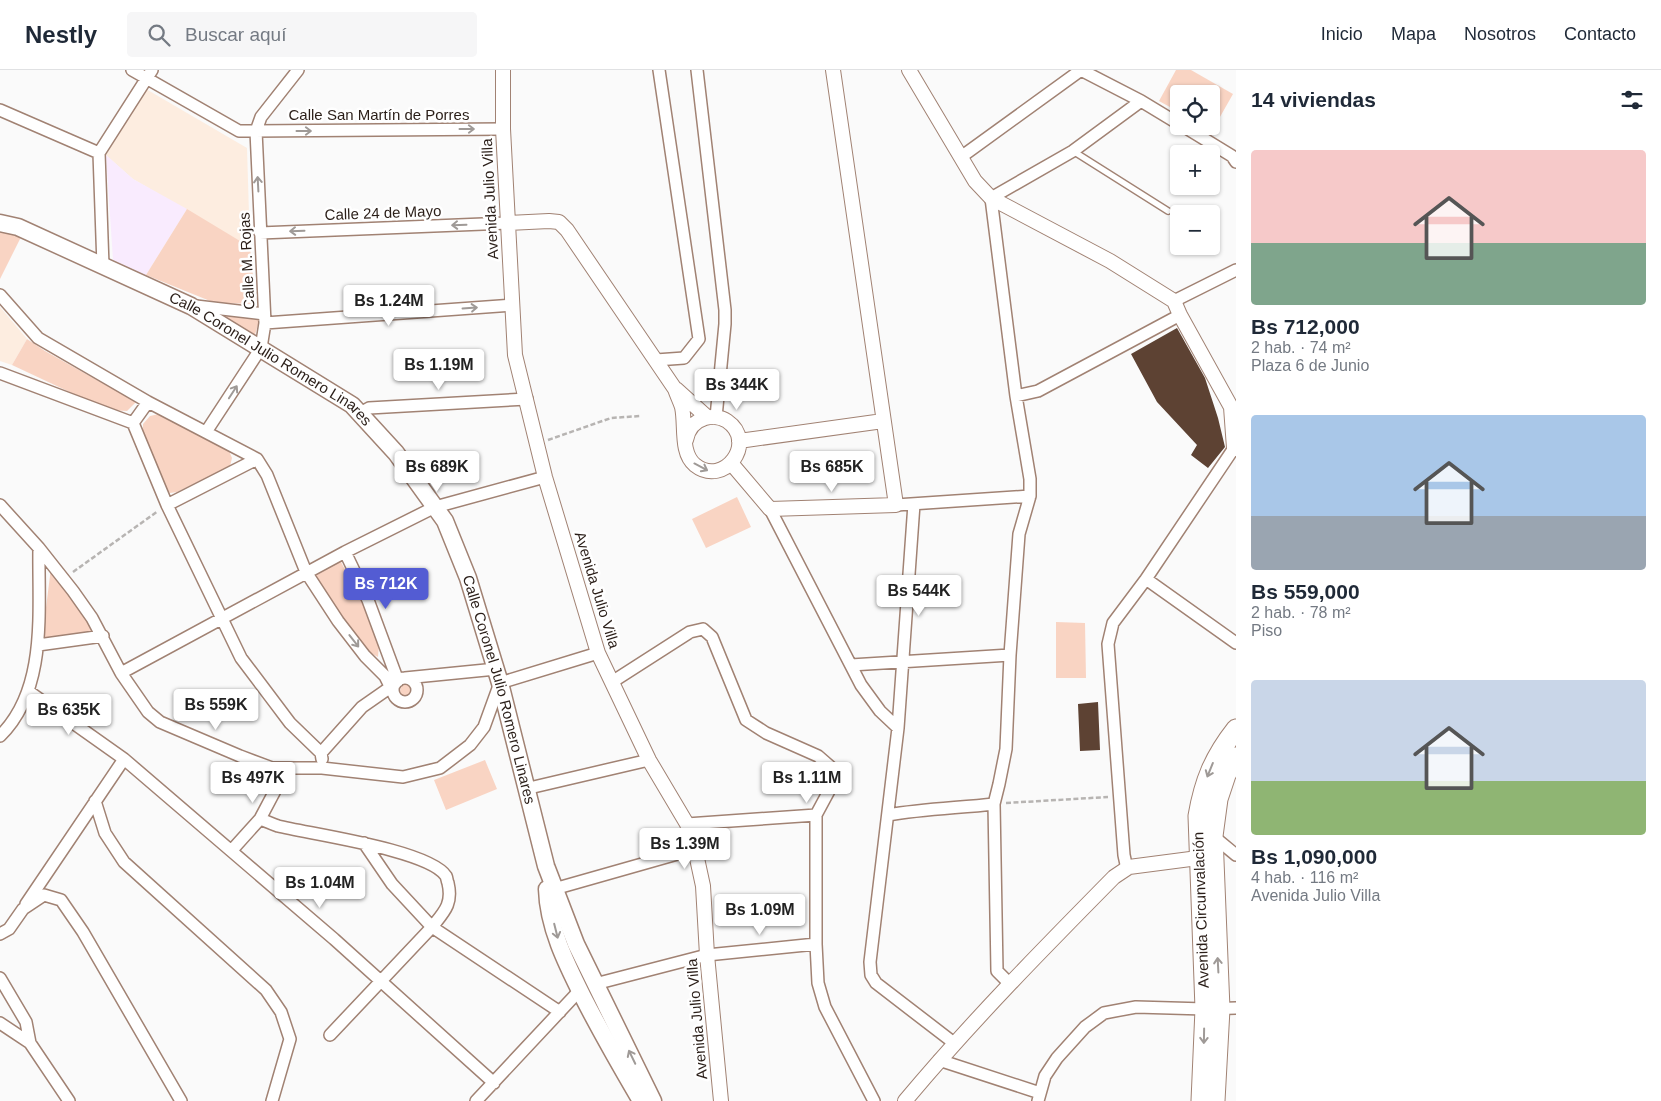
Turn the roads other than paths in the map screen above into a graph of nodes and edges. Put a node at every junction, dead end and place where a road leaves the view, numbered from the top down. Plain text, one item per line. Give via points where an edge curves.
1 (132, 70) edge
2 (298, 70) edge
3 (503, 70) edge
4 (659, 70) edge
5 (698, 70) edge
6 (833, 70) edge
7 (909, 70) edge
8 (1081, 70) edge
9 (149, 74) edge
10 (1141, 101) junction
11 (0, 110) edge
12 (1170, 119) edge
13 (503, 129) junction
14 (256, 131) junction
15 (1198, 135) edge
16 (1072, 150) junction
17 (98, 153) junction
18 (960, 156) junction
19 (1235, 157) edge
20 (991, 198) junction
21 (1168, 211) dead end
22 (0, 223) edge
23 (508, 223) junction
24 (260, 233) junction
25 (103, 266) junction
26 (1236, 270) edge
27 (0, 295) edge
28 (1174, 301) junction
29 (512, 305) junction
30 (191, 306) junction
31 (1180, 315) junction
32 (264, 318) junction
33 (262, 348) junction
34 (656, 360) junction
35 (0, 373) edge
36 (675, 389) junction
37 (1016, 396) junction
38 (527, 399) junction
39 (148, 402) junction
40 (1234, 407) edge
41 (360, 413) junction
42 (712, 417) junction
43 (883, 421) junction
44 (133, 423) junction
45 (206, 432) junction
46 (686, 440) junction
47 (739, 440) junction
48 (1235, 449) edge
49 (257, 459) junction
50 (732, 463) junction
51 (545, 476) junction
52 (1030, 496) junction
53 (914, 504) junction
54 (0, 505) edge
55 (167, 505) junction
56 (896, 505) junction
57 (435, 507) junction
58 (770, 509) junction
59 (39, 548) junction
60 (344, 552) junction
61 (306, 572) junction
62 (1146, 578) junction
63 (222, 618) junction
64 (103, 636) junction
65 (1236, 643) edge
66 (38, 645) junction
67 (598, 653) junction
68 (1010, 655) junction
69 (903, 661) junction
70 (851, 665) junction
71 (122, 672) junction
72 (428, 676) junction
73 (498, 676) junction
74 (612, 682) junction
75 (396, 684) junction
76 (28, 691) junction
77 (418, 691) junction
78 (898, 728) junction
79 (1236, 729) edge
80 (0, 736) edge
81 (322, 753) junction
82 (1236, 757) edge
83 (124, 758) junction
84 (649, 760) junction
85 (288, 768) junction
86 (322, 768) junction
87 (525, 789) junction
88 (96, 801) junction
89 (994, 804) junction
90 (816, 815) junction
91 (888, 815) junction
92 (260, 819) junction
93 (687, 824) junction
94 (1213, 836) junction
95 (364, 843) junction
96 (695, 849) junction
97 (232, 850) junction
98 (1236, 855) edge
99 (1206, 859) junction
100 (546, 866) junction
101 (1127, 869) junction
102 (554, 888) junction
103 (23, 909) junction
104 (432, 927) junction
105 (0, 934) edge
106 (816, 944) junction
107 (707, 955) junction
108 (0, 978) edge
109 (382, 982) junction
110 (1009, 983) junction
111 (588, 987) junction
112 (1220, 1009) edge
113 (560, 1012) junction
114 (0, 1024) edge
115 (330, 1035) dead end
116 (30, 1043) junction
117 (954, 1043) junction
118 (939, 1060) junction
119 (494, 1083) junction
120 (1039, 1097) edge
121 (69, 1101) edge
122 (181, 1101) edge
123 (272, 1101) edge
124 (476, 1101) edge
125 (641, 1101) edge
126 (653, 1101) edge
127 (721, 1101) edge
128 (874, 1101) edge
129 (905, 1101) edge
130 (1201, 1101) edge
131 (1215, 1101) edge

1 - 9 street, Calle San Martín de Porres
2 - 14 street via 261,117
3 - 13 street, Avenida Julio Villa
4 - 34 street via 699,339 684,358
5 - 42 street via 725,324
6 - 43 street
7 - 18 street
8 - 10 street
8 - 18 street
9 - 14 street, Calle San Martín de Porres via 239,131
9 - 17 street
10 - 12 street
10 - 16 street
11 - 17 street
14 -> 13 street, Calle San Martín de Porres
13 - 23 street, Avenida Julio Villa
24 -> 14 street, Calle M. Rojas
15 - 19 street
16 - 20 street
16 - 21 lane
17 - 25 street
18 - 20 street via 975,181
20 - 28 street via 1110,261
20 - 37 street
22 - 25 main road, Calle Coronel Julio Romero Linares via 18,227
23 -> 24 street, Calle 24 de Mayo
23 - 29 street, Avenida Julio Villa
23 - 34 street via 559,222
24 - 32 street, Calle M. Rojas
25 - 30 main road, Calle Coronel Julio Romero Linares
26 - 28 street
27 - 39 street via 38,338
28 - 31 street
32 -> 29 street
29 - 38 street, Avenida Julio Villa via 516,355
30 - 32 street
30 - 33 main road, Calle Coronel Julio Romero Linares
31 - 37 street via 1038,391
31 - 40 street
32 - 33 street, Calle M. Rojas
33 - 41 main road, Calle Coronel Julio Romero Linares via 352,404
45 -> 33 street, Calle M. Rojas
34 - 36 street
35 - 44 street
36 - 42 street
36 - 46 street via 682,407
37 - 52 street
38 - 41 street via 369,408
38 - 51 street, Avenida Julio Villa
39 - 44 street
39 - 45 street
40 - 48 street
41 - 57 main road, Calle Coronel Julio Romero Linares via 396,453
42 - 46 street via 691,427
42 - 47 street via 733,426
43 - 47 street
43 - 56 street
44 - 55 street
45 - 49 street
46 -> 50 street via 687,454 699,468 717,471
47 - 50 street
48 - 62 street
49 - 55 street
49 - 61 street via 267,475
50 - 58 street
51 - 57 street
51 - 67 street, Avenida Julio Villa
52 - 53 street
52 - 68 street via 1018,534
53 - 56 street
53 - 69 street
54 - 59 street
55 - 63 street
56 - 58 street
57 - 60 street
57 - 73 main road, Calle Coronel Julio Romero Linares via 445,521 468,578
58 - 70 street
59 - 64 street via 64,578
59 - 66 street
60 - 61 street
60 - 75 street via 368,600
61 - 63 street
61 -> 75 street via 365,656
62 - 65 street
62 - 101 street via 1113,623 1108,644
63 - 71 street
63 - 81 street via 241,658 290,723
64 - 66 street
64 - 71 street
66 - 76 street
67 - 73 street
67 - 74 street, Avenida Julio Villa
68 - 69 street
68 - 89 street via 1006,749
69 - 70 street
69 - 78 street
70 - 78 street via 876,704
71 - 85 street via 148,712 160,722 272,768
72 - 73 street
72 - 75 street
72 - 77 street
73 - 86 street via 484,727 470,745 440,768 403,777
73 - 87 main road, Calle Coronel Julio Romero Linares
74 - 84 street, Avenida Julio Villa
74 - 90 street via 690,632 703,629 712,637 746,720 766,733 818,756 833,769 830,789
75 - 77 street via 413,680
75 - 77 street via 396,699 403,703 412,701
75 - 81 street via 369,700
76 - 80 street via 21,709
76 - 83 street
78 - 91 street
79 -> 99 highway, Avenida Circunvalación via 1211,766 1202,792 1198,816
81 - 86 street
82 - 94 highway, Avenida Circunvalación via 1218,799
83 - 88 street
83 - 97 street
84 - 87 street
84 - 93 street, Avenida Julio Villa
85 - 86 street
85 - 92 street
87 - 100 main road, Calle Coronel Julio Romero Linares
88 - 103 street
88 - 123 street via 105,833 124,862 266,990 281,1012 290,1039
89 - 91 street
89 - 110 street via 997,971
90 - 93 street
90 - 106 street
91 - 117 street via 871,975 876,983
92 - 95 street via 276,826
92 - 97 street
93 - 96 street, Avenida Julio Villa
94 - 98 street
94 - 99 highway, Avenida Circunvalación
95 - 104 street via 392,884
95 - 104 street via 410,856 446,876 450,894 447,908
96 - 102 street
96 - 107 street, Avenida Julio Villa via 703,886
97 - 109 street
99 - 101 street via 1146,864
99 - 112 highway, Avenida Circunvalación
100 - 102 main road, Calle Coronel Julio Romero Linares
100 -> 111 main road, Calle Coronel Julio Romero Linares via 547,898 561,952
101 - 110 street via 1114,877
102 - 111 main road, Calle Coronel Julio Romero Linares via 576,944
103 - 105 street via 9,929
103 - 122 street via 44,895 61,900
104 - 109 street
104 - 113 street
106 - 107 street
106 - 128 street via 818,983 825,1007
107 - 111 street
107 - 127 street, Avenida Julio Villa
108 - 116 street via 26,1022
109 - 115 street
109 - 119 street
110 - 117 street
111 - 113 street
111 - 125 main road, Calle Coronel Julio Romero Linares via 604,1038
126 -> 111 main road, Calle Coronel Julio Romero Linares
112 - 120 street via 1136,1007 1104,1013 1085,1027 1057,1058
112 -> 130 highway, Avenida Circunvalación
112 - 131 highway, Avenida Circunvalación
113 - 119 street
114 - 116 street
116 - 121 street
117 - 118 street
118 - 120 street
118 - 129 street
119 - 124 street

